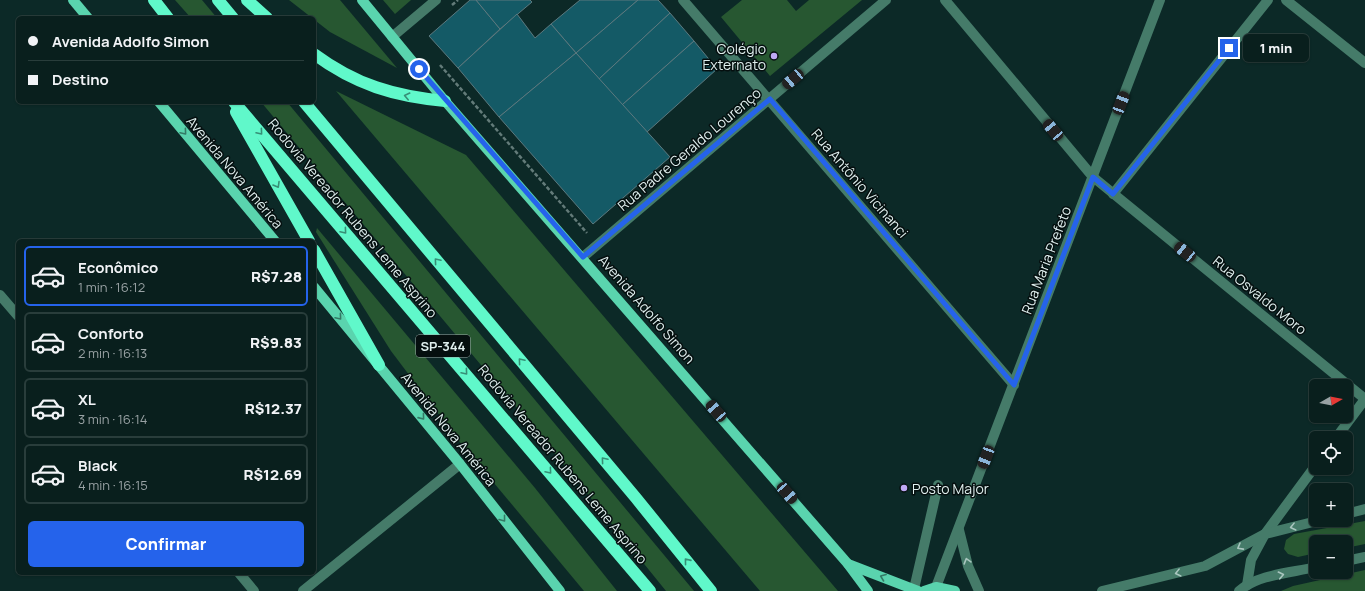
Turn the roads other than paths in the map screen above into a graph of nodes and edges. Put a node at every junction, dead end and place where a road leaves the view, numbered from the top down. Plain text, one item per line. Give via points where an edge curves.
1 (73, 0) edge
2 (154, 0) edge
3 (218, 0) edge
4 (247, 0) edge
5 (362, 0) edge
6 (436, 0) edge
7 (683, 0) edge
8 (886, 0) edge
9 (945, 0) edge
10 (1160, 0) edge
11 (1268, 0) edge
12 (1286, 0) edge
13 (86, 16) edge
14 (166, 16) edge
15 (231, 16) edge
16 (265, 16) edge
17 (392, 37) junction
18 (316, 55) edge
19 (1365, 63) edge
20 (770, 99) junction
21 (445, 101) junction
22 (161, 104) edge
23 (231, 104) edge
24 (236, 104) edge
25 (306, 104) edge
26 (1093, 177) junction
27 (1113, 194) junction
28 (273, 239) edge
29 (308, 239) edge
30 (316, 254) edge
31 (583, 257) junction
32 (316, 289) edge
33 (0, 295) edge
34 (16, 314) edge
35 (379, 365) junction
36 (1014, 385) junction
37 (1365, 399) edge
38 (1341, 431) edge
39 (460, 464) junction
40 (1309, 474) edge
41 (938, 485) dead end
42 (1365, 509) edge
43 (1353, 512) edge
44 (1309, 523) edge
45 (959, 530) junction
46 (1265, 534) junction
47 (1365, 557) edge
48 (1353, 560) edge
49 (848, 564) junction
50 (1309, 569) edge
51 (241, 575) edge
52 (936, 587) junction
53 (1247, 589) edge
54 (916, 590) edge
55 (254, 591) edge
56 (303, 591) edge
57 (560, 591) edge
58 (650, 591) edge
59 (711, 591) edge
60 (868, 591) edge
61 (924, 591) edge
62 (955, 591) edge
63 (979, 591) edge
64 (1102, 591) edge

1 - 13 main road
2 - 14 highway
3 - 15 highway
4 - 16 highway
5 - 17 main road, Avenida Adolfo Simon
6 - 17 street
7 - 20 street, Rua Antônio Vicinanci
8 - 20 street, Rua Padre Geraldo Lourenço
9 - 26 street, Rua Osvaldo Moro
10 - 26 street, Rua Maria Prefeto
11 - 27 street
12 - 19 street
17 - 21 main road, Avenida Adolfo Simon
21 -> 18 highway via 411,98 378,89 346,75
20 - 31 street, Rua Padre Geraldo Lourenço
20 - 36 street, Rua Antônio Vicinanci
21 - 31 main road, Avenida Adolfo Simon
22 -> 28 main road, Avenida Nova América
23 -> 29 highway
24 -> 58 highway, Rodovia Vereador Rubens Leme Asprino / SP-344
59 -> 25 highway
26 - 27 street, Rua Osvaldo Moro
26 - 36 street, Rua Maria Prefeto
27 - 37 street, Rua Osvaldo Moro
30 - 35 highway
31 - 49 main road, Avenida Adolfo Simon
32 -> 35 main road, Avenida Nova América
33 - 34 street
35 -> 39 main road, Avenida Nova América
36 - 45 street, Rua Maria Prefeto
37 - 38 street
39 - 56 street
39 -> 57 main road, Avenida Nova América
40 - 46 street
41 - 54 street
42 - 43 street
44 -> 46 street
45 - 52 street, Rua Maria Prefeto
63 -> 45 street via 968,566
46 - 53 street via 1251,560
46 -> 64 street via 1205,566
47 - 48 street
54 -> 49 main road, Avenida Adolfo Simon
49 - 60 main road, Avenida Adolfo Simon
53 -> 50 street via 1262,578
51 - 55 street
52 - 61 main road
52 - 62 main road

